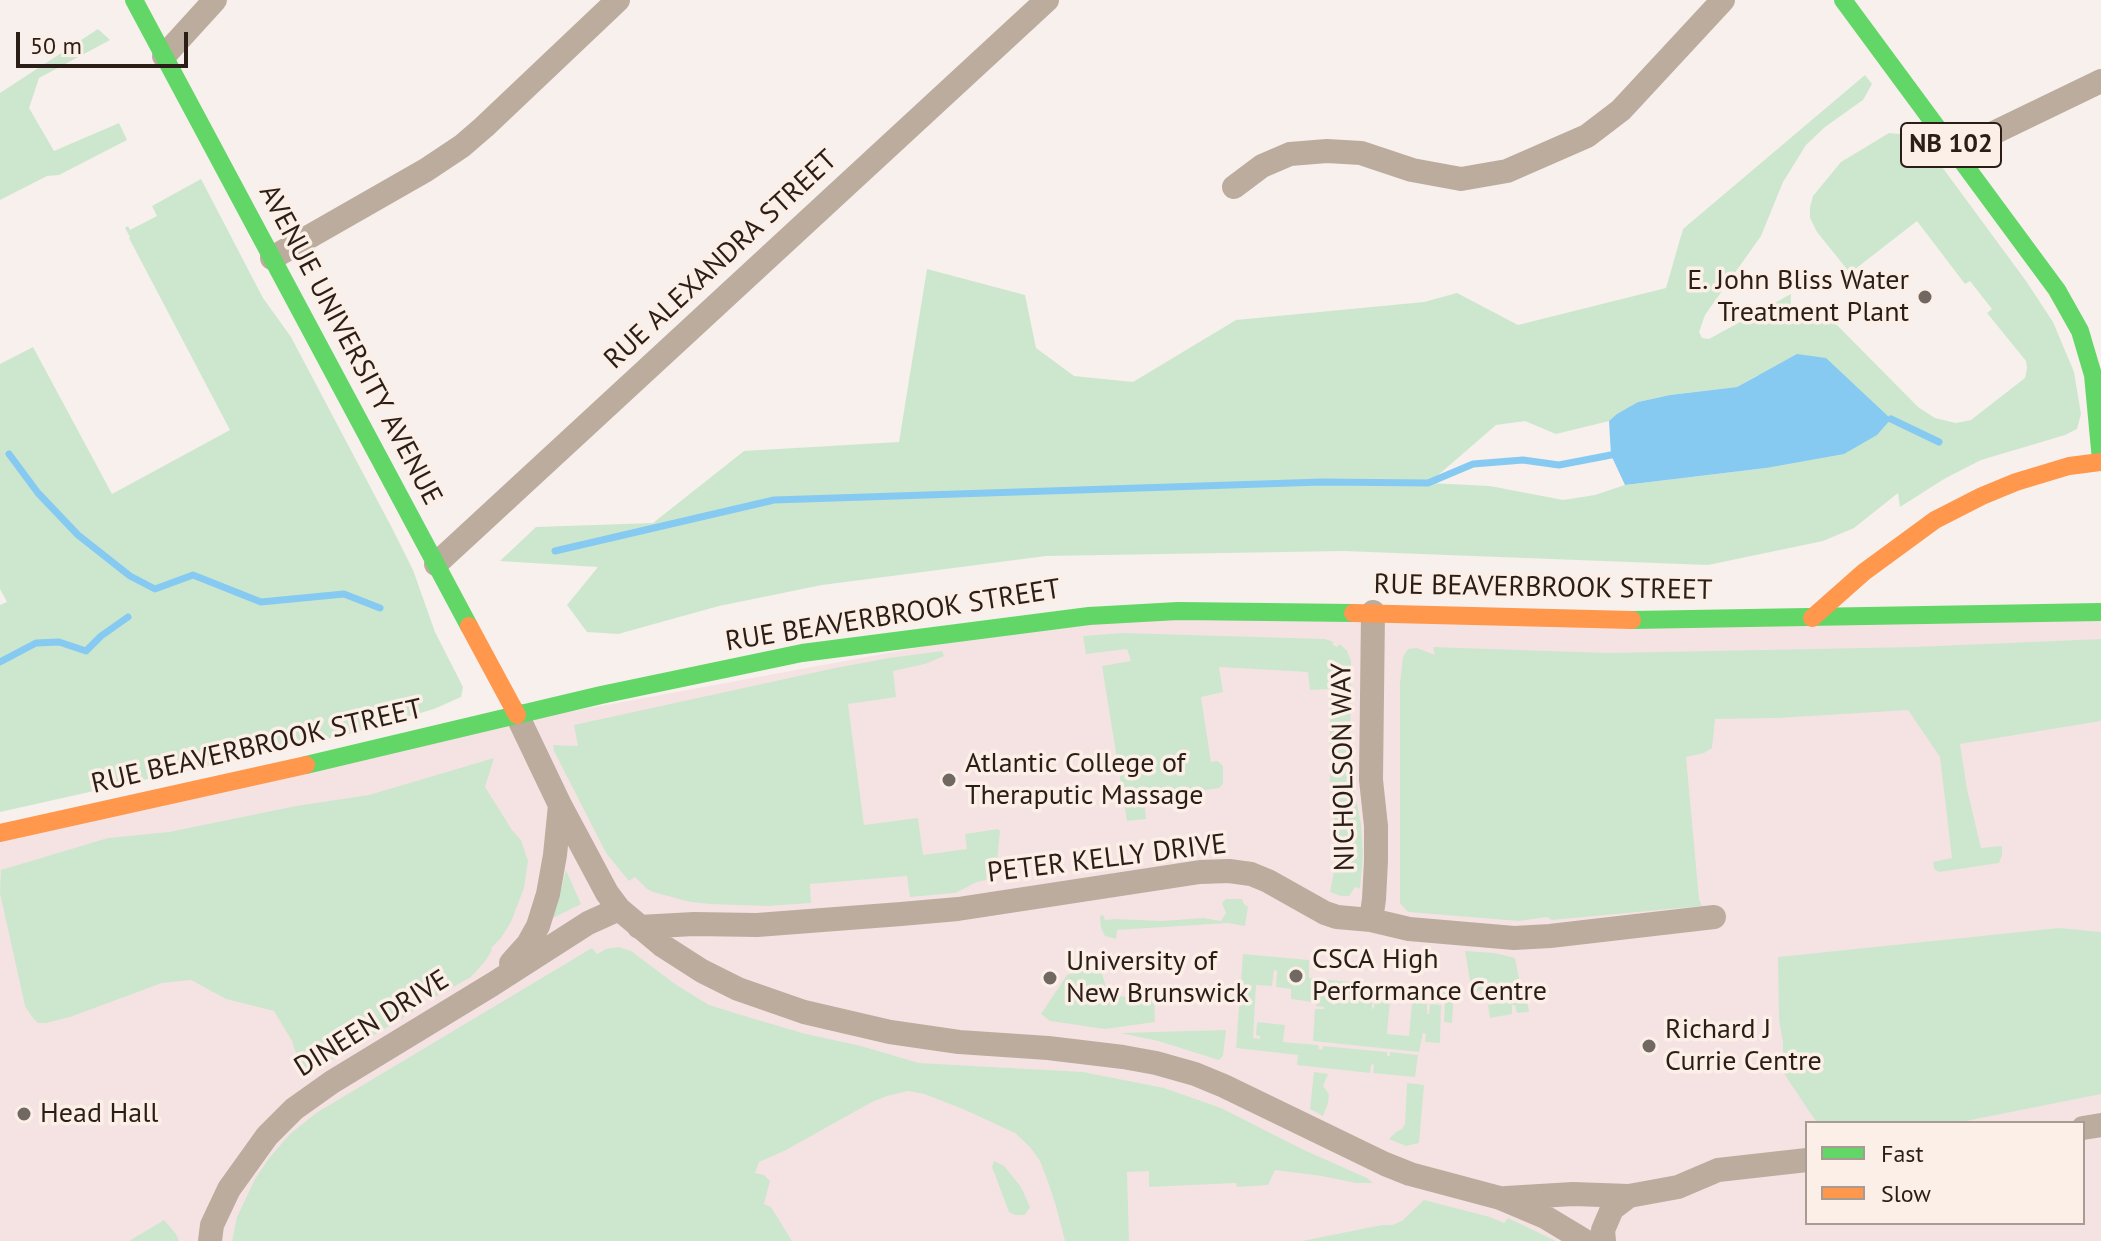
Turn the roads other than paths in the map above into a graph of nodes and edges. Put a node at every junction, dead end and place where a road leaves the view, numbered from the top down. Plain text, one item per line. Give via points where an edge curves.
1 (134, 0) edge
2 (215, 0) edge
3 (618, 0) edge
4 (1047, 0) edge
5 (1723, 0) edge
6 (1843, 0) edge
7 (164, 56) junction
8 (2101, 81) edge
9 (1956, 151) junction
10 (1234, 187) dead end
11 (272, 258) junction
12 (2057, 290) junction
13 (2090, 313) dead end
14 (2101, 461) edge
15 (436, 564) junction
16 (1373, 612) junction
17 (2101, 612) edge
18 (1812, 618) junction
19 (517, 715) junction
20 (560, 805) junction
21 (0, 833) edge
22 (619, 909) junction
23 (1714, 917) dead end
24 (1371, 920) junction
25 (639, 927) junction
26 (493, 984) junction
27 (1805, 1160) edge
28 (1629, 1196) junction
29 (1500, 1198) junction
30 (210, 1241) edge
31 (1585, 1241) edge
32 (1604, 1241) edge

1 - 7 street, AVENUE UNIVERSITY AVENUE
2 - 7 street
3 - 11 street via 454,152
4 - 15 street, RUE ALEXANDRA STREET
5 - 10 street via 1621,110 1587,136 1507,171 1461,179 1361,153 1327,151 1290,154
6 - 9 street, NB 102
7 - 11 street, AVENUE UNIVERSITY AVENUE
8 - 9 street
9 - 12 street, NB 102
11 - 15 street, AVENUE UNIVERSITY AVENUE
12 - 13 street, NB 102
12 - 14 street via 2080,331 2093,375
14 - 18 street via 2016,482 1935,520
15 - 19 street, AVENUE UNIVERSITY AVENUE
16 - 18 street, RUE BEAVERBROOK STREET via 1587,619
16 - 19 street, RUE BEAVERBROOK STREET via 1089,616 802,653
16 - 24 street, NICHOLSON WAY via 1371,780 1376,861
17 - 18 street, RUE BEAVERBROOK STREET
19 - 20 street
19 - 21 street, RUE BEAVERBROOK STREET
20 - 22 street
20 - 26 street via 553,874 538,926
22 - 25 street
22 - 26 street, DINEEN DRIVE
23 - 24 street, PETER KELLY DRIVE via 1514,938 1409,929
24 - 25 street, PETER KELLY DRIVE via 1325,913 1268,881 1229,871 958,909 757,925
25 - 29 street via 702,971 776,1004 905,1035 1156,1063 1224,1086 1410,1174
26 - 30 street, DINEEN DRIVE via 294,1109 229,1189
27 - 28 street via 1718,1170 1678,1187
28 - 29 street
28 - 32 street via 1612,1209
29 - 31 street

